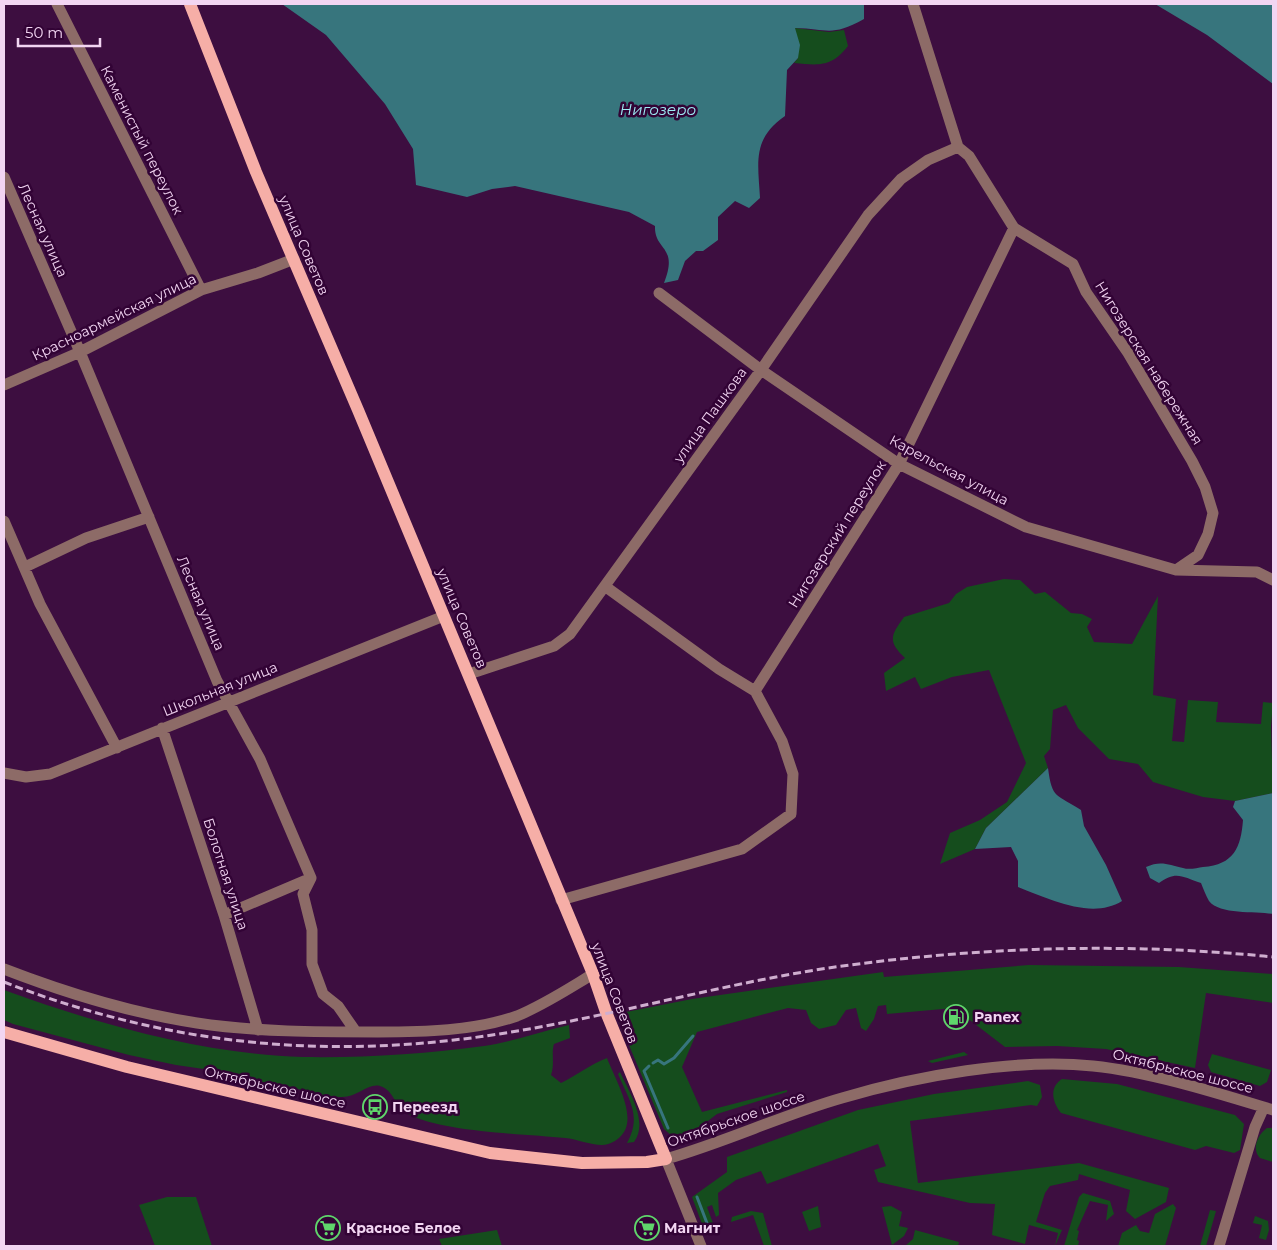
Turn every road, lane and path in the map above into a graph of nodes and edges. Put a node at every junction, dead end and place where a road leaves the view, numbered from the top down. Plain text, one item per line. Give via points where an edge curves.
1 (57, 4) edge
2 (190, 4) edge
3 (913, 4) edge
4 (958, 147) junction
5 (4, 178) edge
6 (1014, 228) junction
7 (294, 259) junction
8 (201, 290) junction
9 (659, 293) dead end
10 (80, 352) junction
11 (761, 370) junction
12 (4, 385) edge
13 (899, 464) junction
14 (149, 517) junction
15 (4, 521) edge
16 (25, 567) junction
17 (1176, 570) junction
18 (1273, 580) edge
19 (606, 587) junction
20 (444, 616) junction
21 (469, 674) junction
22 (755, 691) junction
23 (230, 701) junction
24 (162, 728) junction
25 (117, 748) junction
26 (4, 773) edge
27 (311, 878) junction
28 (561, 900) junction
29 (224, 915) junction
30 (4, 969) edge
31 (593, 974) junction
32 (258, 1030) junction
33 (4, 1032) edge
34 (356, 1032) junction
35 (1269, 1108) edge
36 (666, 1159) junction
37 (701, 1246) edge
38 (1219, 1246) edge

1 - 8 street, Каменистый переулок
2 - 7 main road, улица Советов
3 - 4 street, Нигозерская набережная
4 - 6 street, Нигозерская набережная via 969,156
4 - 11 street, улица Пашкова via 928,160 901,179 868,215
5 - 10 street, Лесная улица
6 - 13 street, Нигозерский переулок
6 - 17 street, Нигозерская набережная via 1074,264 1086,292 1128,353 1205,487 1213,513 1208,534 1198,555
7 - 8 street, Красноармейская улица
7 - 20 main road, улица Советов
8 - 10 street, Красноармейская улица
9 - 11 street, Карельская улица
10 - 12 street, Красноармейская улица
10 - 14 street, Лесная улица
11 - 13 street, Карельская улица
11 - 19 street, улица Пашкова
13 - 17 street, Карельская улица via 1026,527
13 - 22 street, Нигозерский переулок
14 - 16 street via 86,538
14 - 23 street, Лесная улица via 217,681
15 - 16 street
16 - 25 street via 40,604
17 - 18 street, Карельская улица via 1257,572
19 - 21 street, улица Пашкова via 570,634 554,646
19 - 22 street via 719,670
20 - 21 main road, улица Советов
20 - 23 street, Школьная улица
21 - 28 main road, улица Советов
22 - 28 street via 782,741 792,774 791,814 742,849
23 - 24 street, Школьная улица
23 - 27 street, Лесная улица via 260,759
24 - 25 street, Школьная улица
24 - 29 street, Болотная улица
25 - 26 street, Школьная улица via 50,774 26,777
27 - 29 street
27 - 34 street via 304,894 312,930 312,964 323,994 338,1006
28 - 31 main road, улица Советов
29 - 32 street, Болотная улица
30 - 32 street via 45,985 139,1011 196,1023
31 - 34 street via 541,1005 486,1024 425,1032
31 - 36 main road, улица Советов
32 - 34 street
33 - 36 main road, Октябрьское шоссе via 137,1070 490,1153 582,1162
35 - 36 street, Октябрьское шоссе via 1109,1068 1064,1064 1013,1067 929,1078 858,1094
35 - 38 street via 1253,1133
36 - 37 street, улица Советов

